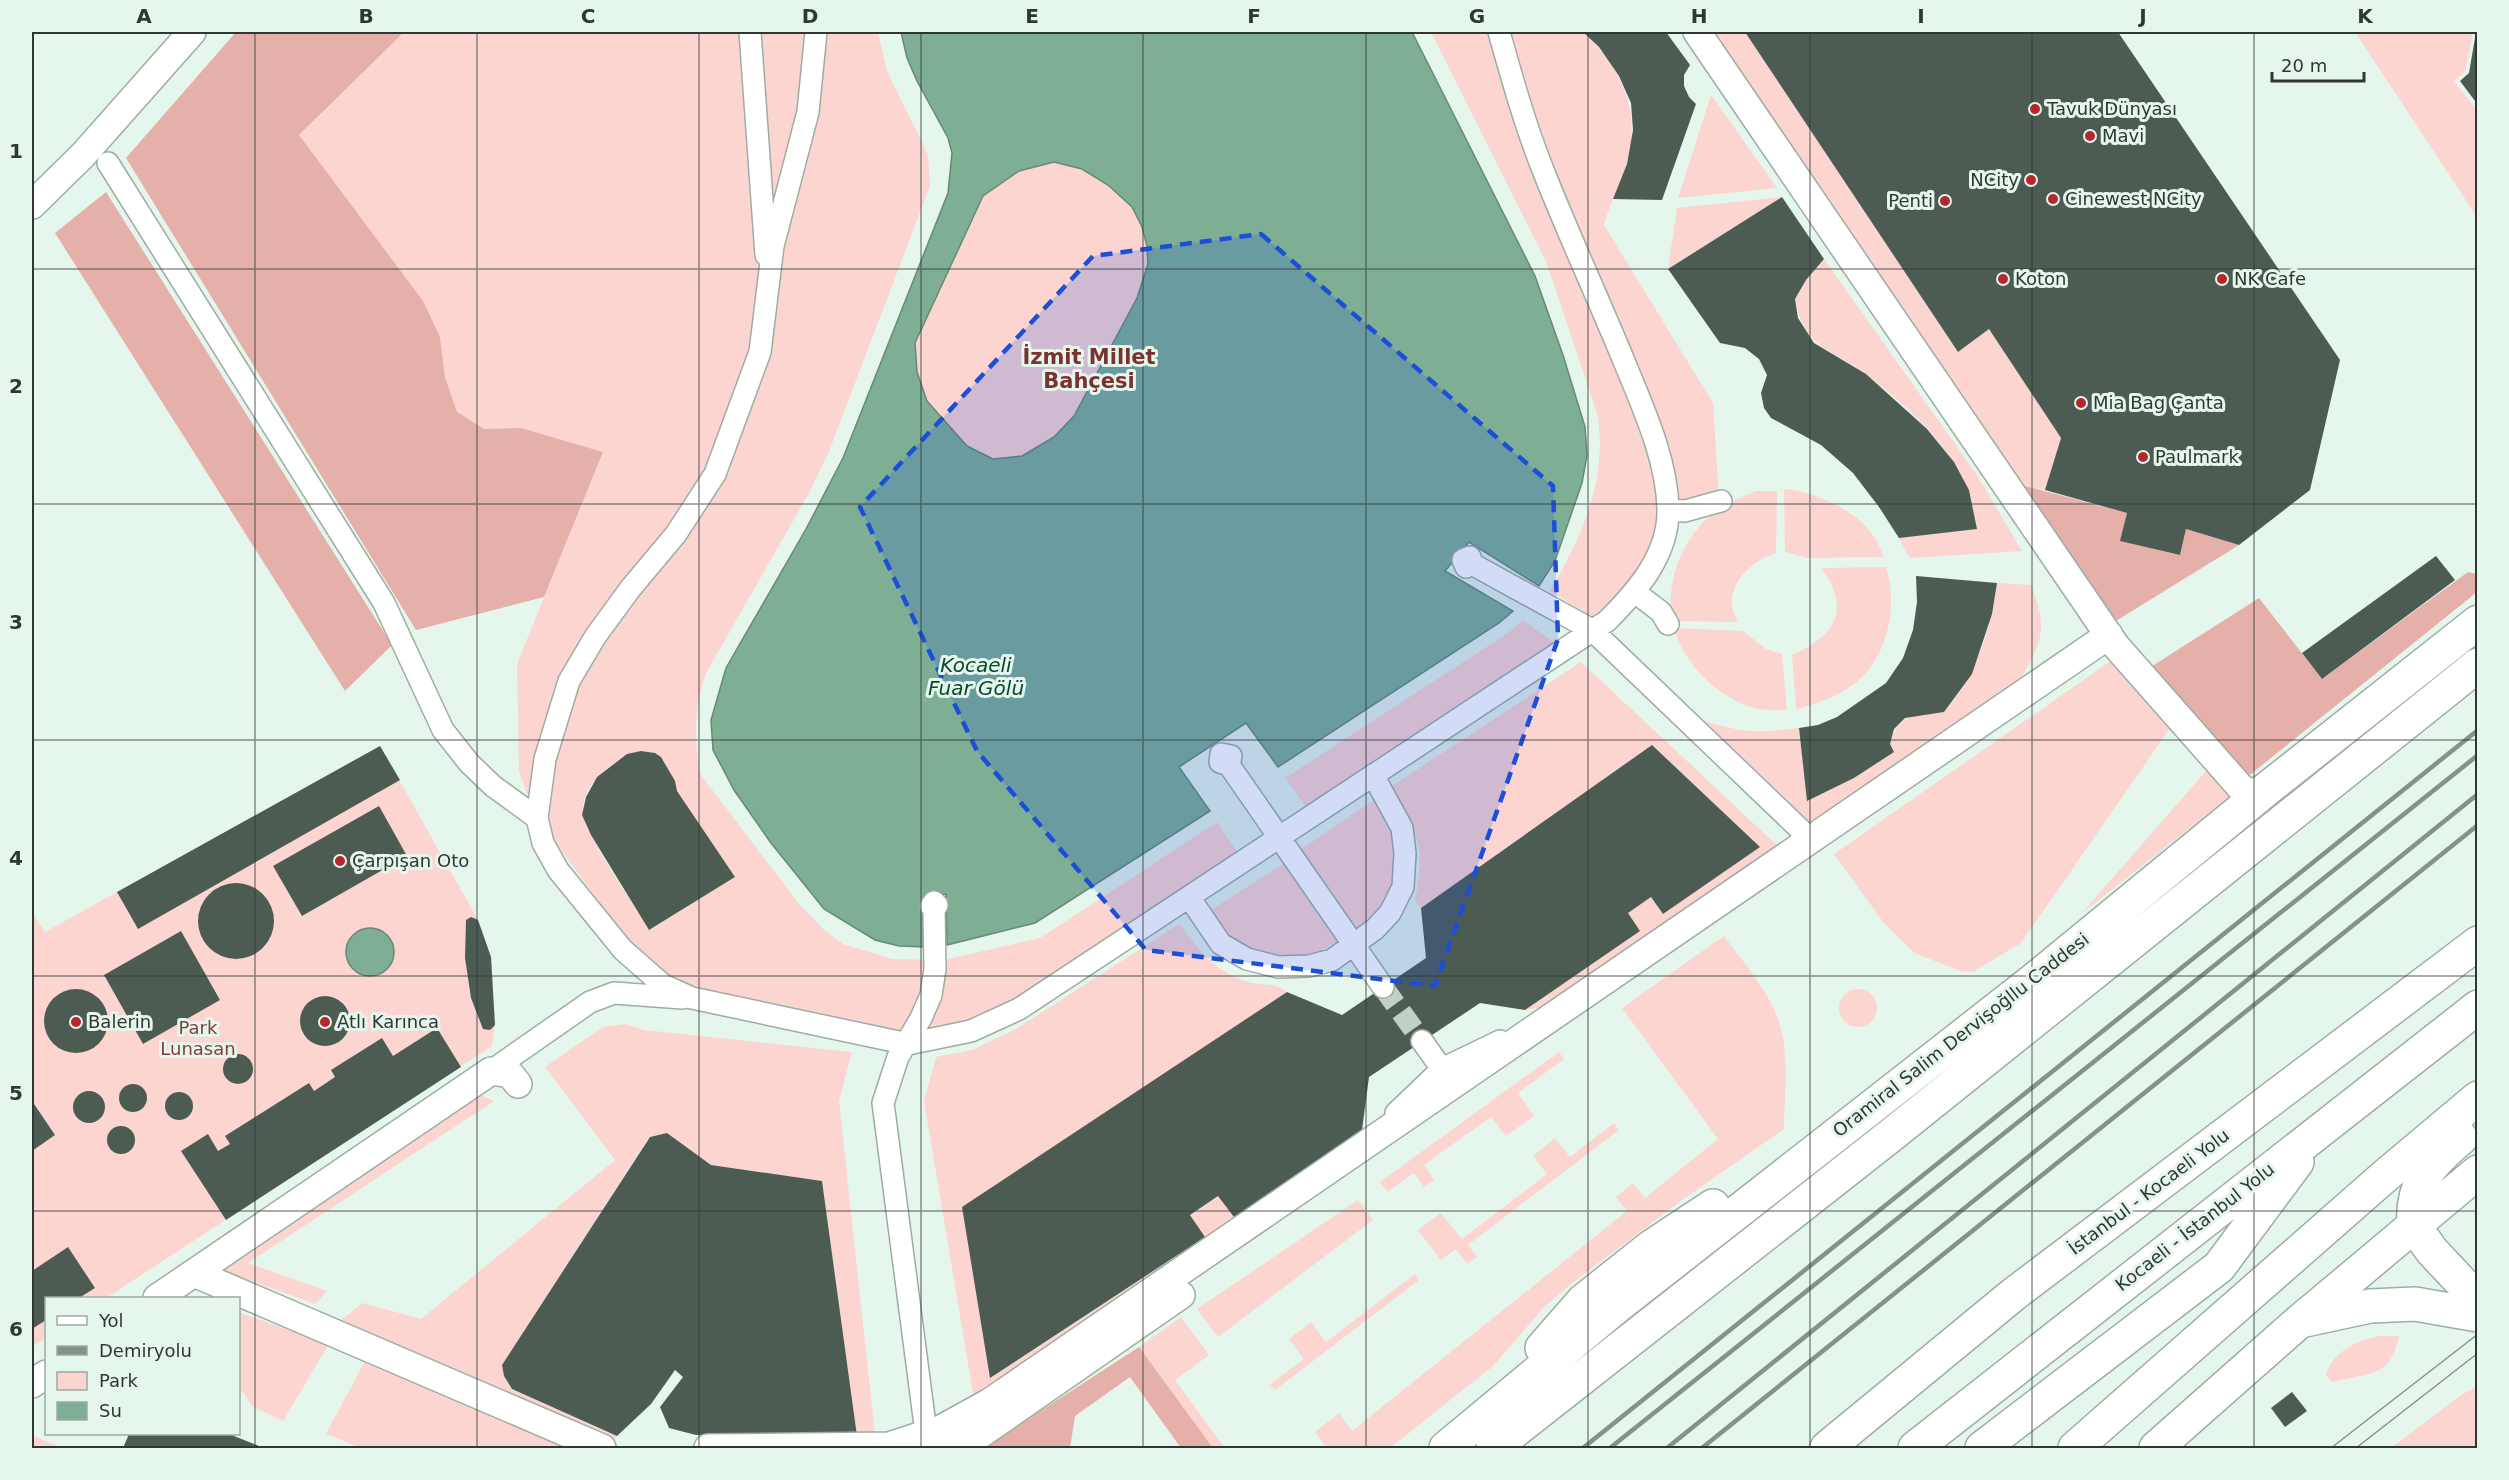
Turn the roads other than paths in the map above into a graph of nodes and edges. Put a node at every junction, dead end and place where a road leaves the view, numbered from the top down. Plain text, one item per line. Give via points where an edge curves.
1 (192, 32) edge
2 (750, 32) edge
3 (816, 32) edge
4 (1498, 32) edge
5 (1697, 32) edge
6 (108, 163) dead end
7 (32, 205) edge
8 (768, 292) junction
9 (1721, 501) dead end
10 (1668, 510) junction
11 (1472, 564) dead end
12 (1636, 592) junction
13 (2478, 622) edge
14 (1668, 624) dead end
15 (1592, 630) junction
16 (2112, 640) junction
17 (2478, 665) edge
18 (1229, 765) dead end
19 (1373, 775) junction
20 (2268, 788) junction
21 (537, 818) junction
22 (1804, 833) dead end
23 (1279, 837) junction
24 (1188, 897) junction
25 (934, 910) dead end
26 (2478, 922) edge
27 (2478, 943) edge
28 (1353, 945) junction
29 (1383, 987) tunnel mouth
30 (692, 998) junction
31 (2478, 1007) edge
32 (1560, 1012) junction
33 (2355, 1036) junction
34 (1422, 1041) tunnel mouth
35 (908, 1044) junction
36 (1442, 1069) junction
37 (491, 1071) junction
38 (518, 1084) dead end
39 (2478, 1098) edge
40 (2478, 1125) edge
41 (2322, 1129) junction
42 (1352, 1155) junction
43 (2478, 1172) edge
44 (2414, 1226) junction
45 (194, 1273) junction
46 (160, 1297) edge
47 (2478, 1300) edge
48 (2478, 1316) edge
49 (2300, 1321) junction
50 (45, 1375) edge
51 (32, 1384) edge
52 (927, 1441) edge
53 (602, 1449) edge
54 (708, 1449) edge
55 (950, 1449) edge
56 (1446, 1449) edge
57 (1492, 1449) edge
58 (1827, 1449) edge
59 (1915, 1449) edge
60 (1982, 1449) edge
61 (2075, 1449) edge
62 (2156, 1449) edge

1 - 7 street via 83,155
2 - 8 street
3 - 8 street via 808,112 773,246
4 - 10 street via 1543,171 1653,435
5 - 16 street
6 - 21 street via 384,603 442,730 493,786
8 - 21 street via 760,352 715,474 676,534 595,637 569,681 545,759
9 - 10 street via 1684,511
10 - 12 street via 1664,537
11 - 15 street
12 - 14 street via 1661,612
12 - 15 street
13 - 20 main road, Oramiral Salim Dervişoğllu Caddesi
15 - 19 street
15 - 22 street
16 - 20 street via 2241,788 2250,793
16 - 32 street
16 - 55 street via 978,1436
17 - 57 main road, Oramiral Salim Dervişoğllu Caddesi
18 - 23 street
19 - 23 street
19 - 28 street via 1402,828 1403,887 1390,913
20 - 56 main road, Oramiral Salim Dervişoğllu Caddesi
21 - 30 street via 543,843 558,870 623,950 663,985
23 - 24 street
23 - 28 street
24 - 28 street via 1221,944 1247,959 1278,967 1309,966 1332,960
24 - 35 street via 1018,1009 971,1031
25 - 35 street via 935,969 931,994
26 - 33 main road
27 - 33 main road, İstanbul - Kocaeli Yolu
28 - 29 street
30 - 35 street
30 - 37 street via 614,993 590,1002
31 - 41 main road, Kocaeli - İstanbul Yolu
32 - 36 street
32 - 42 street
33 - 58 main road, İstanbul - Kocaeli Yolu via 2014,1294
34 - 36 street
35 - 52 street via 898,1057 883,1103
36 - 42 street
37 - 38 street via 510,1074
37 - 45 street
39 - 61 main road
40 - 44 main road via 2430,1166 2412,1205
41 - 59 main road, Kocaeli - İstanbul Yolu
41 - 60 main road via 2219,1267
42 - 52 street
43 - 44 main road
44 - 47 main road
44 - 49 main road
45 - 46 street
45 - 53 street
48 - 49 main road via 2415,1304 2370,1306
49 - 62 main road
50 - 51 street
52 - 54 street via 889,1446

